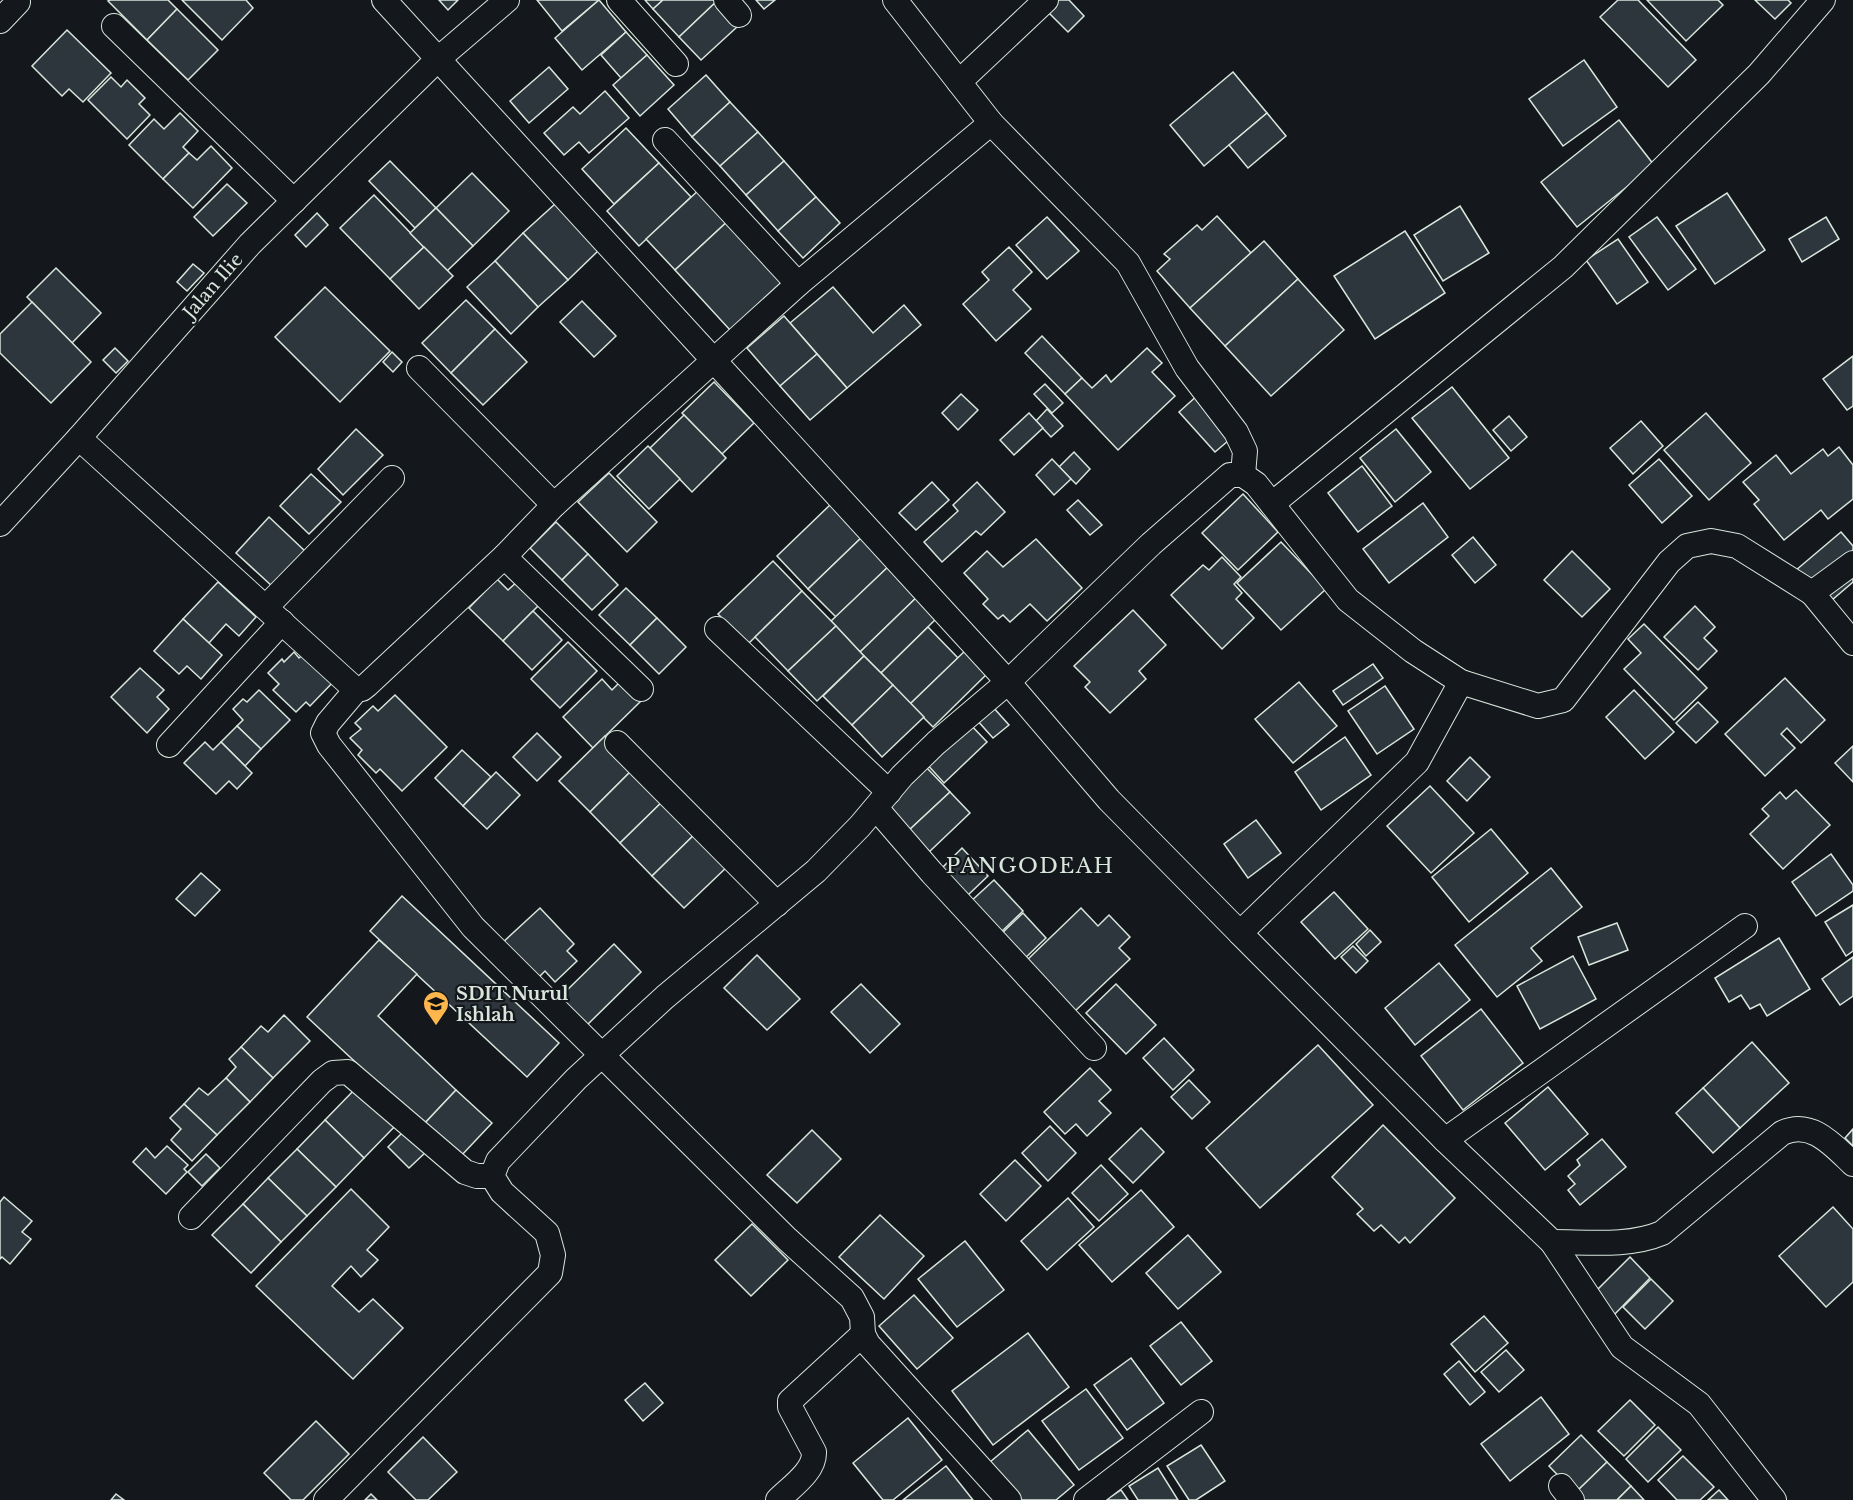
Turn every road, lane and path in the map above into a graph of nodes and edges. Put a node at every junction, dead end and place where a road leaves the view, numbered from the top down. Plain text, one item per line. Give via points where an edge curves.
1 (384, 0) edge
2 (507, 0) edge
3 (620, 0) edge
4 (895, 0) edge
5 (1046, 0) edge
6 (1823, 0) edge
7 (18, 2) dead end
8 (0, 21) edge
9 (114, 26) dead end
10 (437, 60) junction
11 (676, 64) dead end
12 (959, 82) junction
13 (991, 123) junction
14 (665, 140) dead end
15 (294, 201) junction
16 (798, 284) junction
17 (713, 359) junction
18 (419, 368) dead end
19 (79, 438) junction
20 (1243, 475) junction
21 (392, 478) dead end
22 (1272, 504) junction
23 (554, 505) junction
24 (0, 524) edge
25 (506, 556) junction
26 (1853, 563) edge
27 (1812, 593) junction
28 (274, 615) junction
29 (717, 629) dead end
30 (1853, 643) edge
31 (1008, 682) junction
32 (1461, 682) junction
33 (641, 689) dead end
34 (356, 690) junction
35 (617, 743) dead end
36 (169, 746) dead end
37 (883, 800) junction
38 (777, 904) junction
39 (1745, 926) dead end
40 (1240, 933) junction
41 (1095, 1048) dead end
42 (602, 1056) junction
43 (1444, 1140) junction
44 (1853, 1164) edge
45 (492, 1176) junction
46 (191, 1217) dead end
47 (1552, 1242) junction
48 (863, 1334) junction
49 (1201, 1412) dead end
50 (326, 1500) edge
51 (778, 1500) edge
52 (1009, 1500) edge
53 (1086, 1500) edge
54 (1774, 1500) edge

1 - 10 street
2 - 10 street, Jalan Ilie
3 - 11 street
4 - 12 street
5 - 12 street
6 - 22 street via 1759,74 1563,267
7 - 8 street
9 - 15 street
10 - 15 street, Jalan Ilie
10 - 17 street
12 - 13 street
13 - 16 street
13 - 20 street via 1128,262 1186,368 1236,432 1245,451
14 - 16 street
15 - 19 street, Jalan Ilie via 250,244
16 - 17 street
17 - 23 street
17 - 31 street
18 - 23 street
19 - 24 street, Jalan Ilie
19 - 28 street
20 - 22 street
20 - 31 street via 1230,475 1151,544
21 - 28 street
22 - 32 street via 1348,600 1413,651
23 - 25 street
25 - 33 street
25 - 34 street via 367,685
26 - 27 street
27 - 30 street
27 - 32 street via 1737,546 1711,541 1687,546 1669,562 1563,700 1538,706
28 - 34 street
28 - 36 street
29 - 37 street
31 - 37 street via 936,743
31 - 40 street via 1109,800
32 - 40 street via 1416,762
34 - 42 street via 328,723 323,733 328,745 473,927
35 - 38 street
37 - 38 street via 816,871
37 - 41 street via 932,873
38 - 42 street via 665,997
39 - 43 street
40 - 43 street
42 - 45 street via 498,1161
42 - 48 street via 852,1298 862,1317
43 - 47 street
44 - 47 street via 1816,1134 1805,1128 1792,1128 1662,1233 1634,1241
45 - 46 street via 465,1172 348,1072 333,1073
45 - 50 street via 502,1192 547,1233 554,1255 550,1273
47 - 54 street via 1622,1347 1699,1404
48 - 51 street via 790,1401 814,1458
48 - 52 street
49 - 53 street

